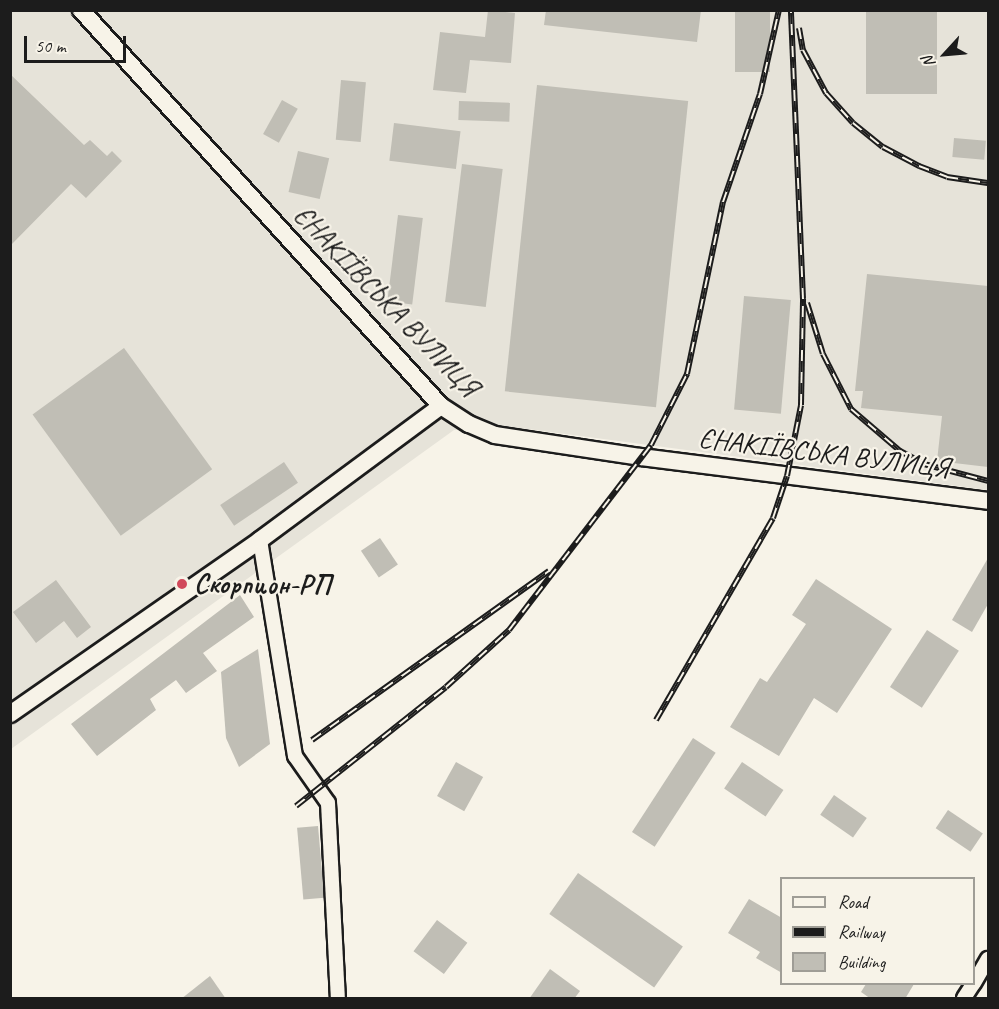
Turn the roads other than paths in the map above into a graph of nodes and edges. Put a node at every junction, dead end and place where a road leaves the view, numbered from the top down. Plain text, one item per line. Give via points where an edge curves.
1 (81, 10) edge
2 (441, 406) junction
3 (988, 501) edge
4 (260, 540) junction
5 (10, 714) edge
6 (988, 959) edge
7 (975, 981) edge
8 (973, 985) edge
9 (338, 999) edge
10 (964, 999) edge

1 - 2 street, ЄНАКІЇВСЬКА ВУЛИЦЯ
2 - 3 street, ЄНАКІЇВСЬКА ВУЛИЦЯ via 495,435
2 - 4 street
4 - 5 street
4 - 9 street via 295,756 328,803
6 - 7 street
8 - 10 street

